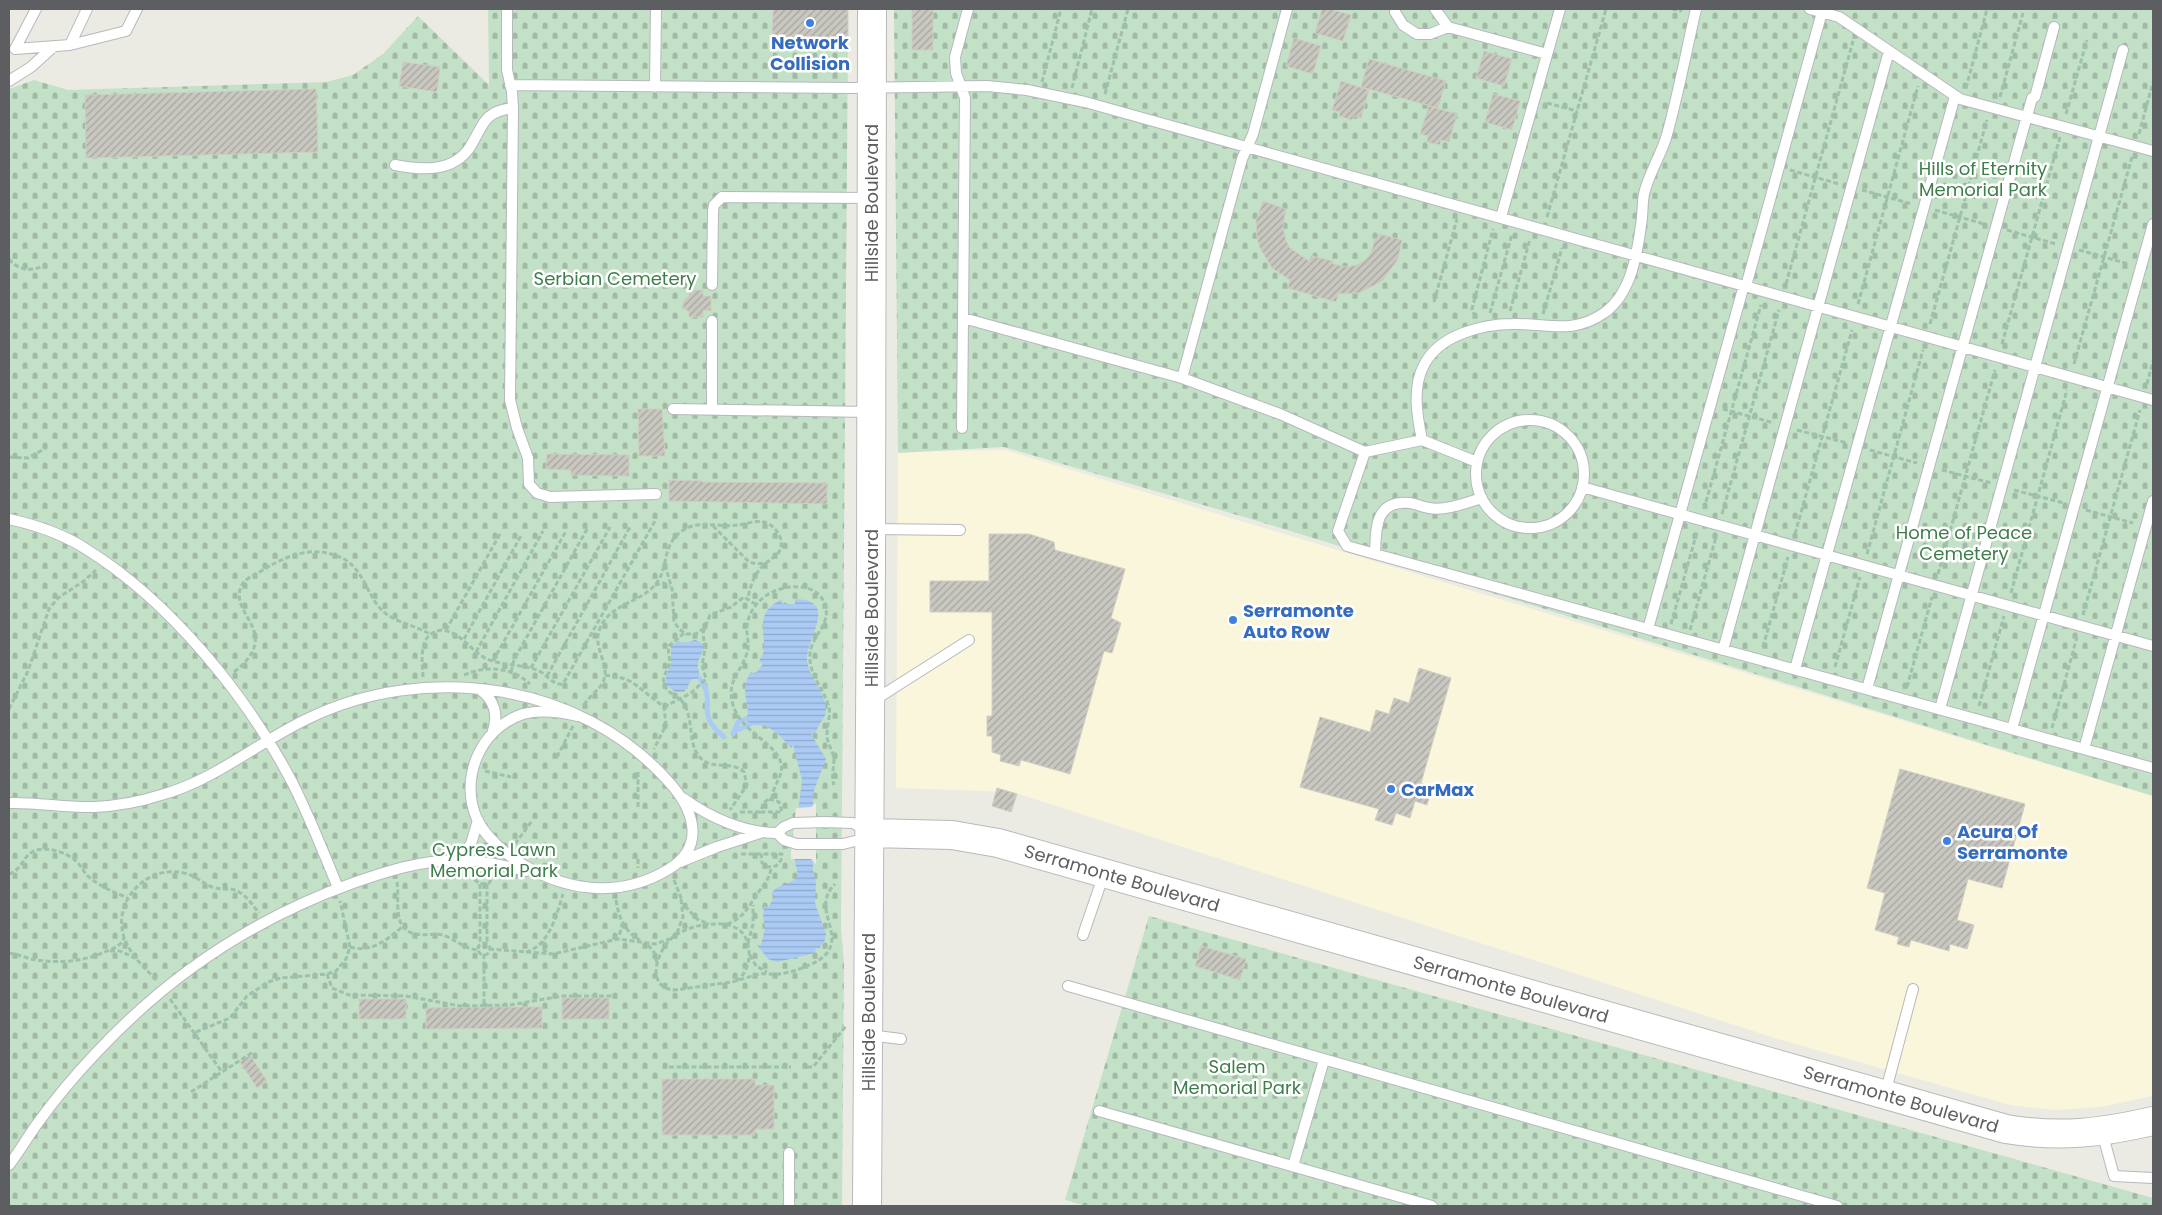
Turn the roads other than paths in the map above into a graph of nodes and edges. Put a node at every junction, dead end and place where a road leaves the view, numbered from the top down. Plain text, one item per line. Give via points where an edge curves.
1 (36, 9) edge
2 (87, 9) edge
3 (137, 9) edge
4 (507, 9) edge
5 (656, 9) edge
6 (872, 9) edge
7 (968, 9) edge
8 (1287, 9) edge
9 (1384, 9) edge
10 (1435, 9) edge
11 (1560, 9) edge
12 (1696, 9) edge
13 (1810, 9) edge
14 (1398, 10) edge
15 (1822, 12) junction
16 (1448, 27) junction
17 (2054, 27) dead end
18 (70, 45) junction
19 (53, 47) junction
20 (2123, 50) dead end
21 (1890, 51) junction
22 (1547, 54) junction
23 (9, 81) edge
24 (510, 85) junction
25 (655, 86) junction
26 (961, 86) junction
27 (872, 88) junction
28 (1959, 98) junction
29 (513, 108) junction
30 (2027, 117) junction
31 (2099, 137) junction
32 (1247, 147) junction
33 (2153, 152) edge
34 (395, 165) dead end
35 (872, 198) junction
36 (1501, 218) junction
37 (2153, 224) edge
38 (1636, 255) junction
39 (712, 285) dead end
40 (1745, 286) junction
41 (1818, 306) junction
42 (963, 318) junction
43 (712, 321) dead end
44 (1891, 326) junction
45 (1963, 347) junction
46 (2035, 367) junction
47 (1182, 378) junction
48 (2107, 387) junction
49 (2153, 400) edge
50 (673, 409) dead end
51 (712, 409) junction
52 (871, 412) junction
53 (962, 428) dead end
54 (1422, 440) junction
55 (1365, 452) junction
56 (1477, 462) junction
57 (1582, 487) junction
58 (656, 494) dead end
59 (1482, 498) junction
60 (2153, 501) edge
61 (1680, 515) junction
62 (9, 519) edge
63 (871, 529) junction
64 (960, 530) dead end
65 (1755, 537) junction
66 (1375, 554) junction
67 (1826, 557) junction
68 (1898, 576) junction
69 (1971, 597) junction
70 (2043, 616) junction
71 (1648, 629) junction
72 (2115, 636) junction
73 (969, 640) dead end
74 (2153, 646) edge
75 (1724, 650) junction
76 (1795, 669) junction
77 (478, 688) junction
78 (1866, 689) junction
79 (870, 703) junction
80 (1940, 709) junction
81 (578, 716) junction
82 (2012, 729) junction
83 (492, 734) junction
84 (268, 740) junction
85 (2084, 749) junction
86 (2153, 768) edge
87 (680, 796) junction
88 (9, 803) edge
89 (478, 820) junction
90 (761, 833) junction
91 (777, 833) junction
92 (870, 833) junction
93 (457, 860) junction
94 (672, 867) junction
95 (1104, 873) junction
96 (548, 878) junction
97 (337, 889) junction
98 (1083, 935) dead end
99 (1068, 986) dead end
100 (1913, 989) dead end
101 (857, 1030) junction
102 (902, 1039) dead end
103 (1324, 1060) junction
104 (1884, 1095) junction
105 (1099, 1111) dead end
106 (2153, 1121) edge
107 (2102, 1132) junction
108 (790, 1153) dead end
109 (9, 1165) edge
110 (1293, 1166) junction
111 (2153, 1178) edge
112 (789, 1206) edge
113 (867, 1206) edge
114 (1432, 1206) edge
115 (1836, 1206) edge

1 - 19 lane via 15,49
2 - 18 lane
3 - 18 lane via 126,31
4 - 24 lane
5 - 25 lane
6 - 27 main road, Hillside Boulevard
7 - 26 lane via 955,57
8 - 32 lane
9 - 14 lane
10 - 16 lane
11 - 22 lane
12 - 38 lane via 1666,136 1644,196
13 - 15 lane
14 - 16 lane via 1403,25 1417,34 1430,34
15 - 21 lane via 1839,17
15 - 40 lane
16 - 22 lane
17 - 30 lane
18 - 19 lane
19 - 23 lane
20 - 31 lane
21 - 28 lane
21 - 41 lane
22 - 36 lane
24 - 25 lane
24 - 29 lane
25 - 27 lane
26 - 27 lane
26 - 32 lane via 1001,87 1069,98
26 - 42 lane via 965,98
27 - 35 main road, Hillside Boulevard
28 - 30 lane
28 - 44 lane
29 - 34 lane via 488,116 470,147 452,163 425,169
29 - 58 lane via 510,400 516,428 527,453 529,484 537,493 550,497
30 - 31 lane
30 - 45 lane
31 - 33 lane
31 - 46 lane
32 - 36 lane
32 - 47 lane
35 - 39 lane via 722,197 713,211
35 - 52 main road, Hillside Boulevard
36 - 38 lane
37 - 48 lane
38 - 40 lane
38 - 54 lane via 1626,287 1605,312 1579,325 1565,328 1507,324 1483,327 1449,340 1424,365 1417,398
40 - 41 lane
40 - 61 lane
41 - 44 lane
41 - 65 lane
42 - 47 lane
42 - 53 lane
43 - 51 lane
44 - 45 lane
44 - 67 lane
45 - 46 lane
45 - 68 lane
46 - 48 lane
46 - 69 lane
47 - 55 lane via 1288,418
48 - 49 lane
48 - 70 lane
50 - 51 lane
51 - 52 lane
52 - 63 main road, Hillside Boulevard
54 - 55 lane
54 - 56 lane
55 - 66 lane via 1338,531 1347,546
56 - 57 lane via 1487,440 1507,425 1531,420 1544,422 1556,427 1574,443 1582,464
56 - 59 lane via 1477,487
57 - 59 lane via 1572,508 1564,516 1531,528 1507,523 1488,508
57 - 61 lane
59 - 66 lane via 1444,508 1429,509 1412,503 1388,507 1376,525
60 - 72 lane
61 - 65 lane
61 - 71 lane
62 - 84 lane via 66,538 103,560 171,619 225,679
63 - 64 lane
63 - 79 main road, Hillside Boulevard
65 - 67 lane
65 - 75 lane
66 - 71 lane
67 - 68 lane
67 - 76 lane
68 - 69 lane
68 - 78 lane
69 - 70 lane
69 - 80 lane
70 - 72 lane
70 - 82 lane
71 - 75 lane
72 - 74 lane
72 - 85 lane
73 - 79 lane
75 - 76 lane
76 - 78 lane
77 - 81 lane via 538,701
77 - 83 lane via 495,709
77 - 84 lane via 423,687 382,692 341,704
78 - 80 lane
79 - 92 main road, Hillside Boulevard
80 - 82 lane
81 - 83 lane via 550,712 522,715
81 - 87 lane via 635,750
82 - 85 lane
83 - 89 lane via 472,768 470,795
84 - 88 lane via 182,789 140,801 94,807
84 - 97 lane via 305,808
85 - 86 lane
87 - 90 lane via 714,816
87 - 94 lane via 690,813 693,833 687,851
89 - 93 lane via 471,844
89 - 96 lane via 490,839 507,854
90 - 91 lane
90 - 94 lane via 717,847
91 - 92 lane via 788,842 825,844 852,843
91 - 92 lane via 788,824 825,822 853,823
92 - 95 main road, Serramonte Boulevard via 970,837
92 - 101 main road, Hillside Boulevard
93 - 96 lane via 511,867
93 - 97 lane via 395,869
94 - 96 lane via 643,881 614,888 589,888
95 - 98 lane
95 - 104 main road, Serramonte Boulevard
97 - 109 lane via 264,922 216,951 163,990 118,1030 81,1070 54,1101
99 - 103 lane
100 - 104 lane
101 - 102 lane
101 - 113 main road, Hillside Boulevard
103 - 110 lane
103 - 115 lane
104 - 107 main road, Serramonte Boulevard via 2020,1132 2061,1135
105 - 110 lane
106 - 107 main road, Serramonte Boulevard
107 - 111 lane via 2114,1176
108 - 112 lane
110 - 114 lane

